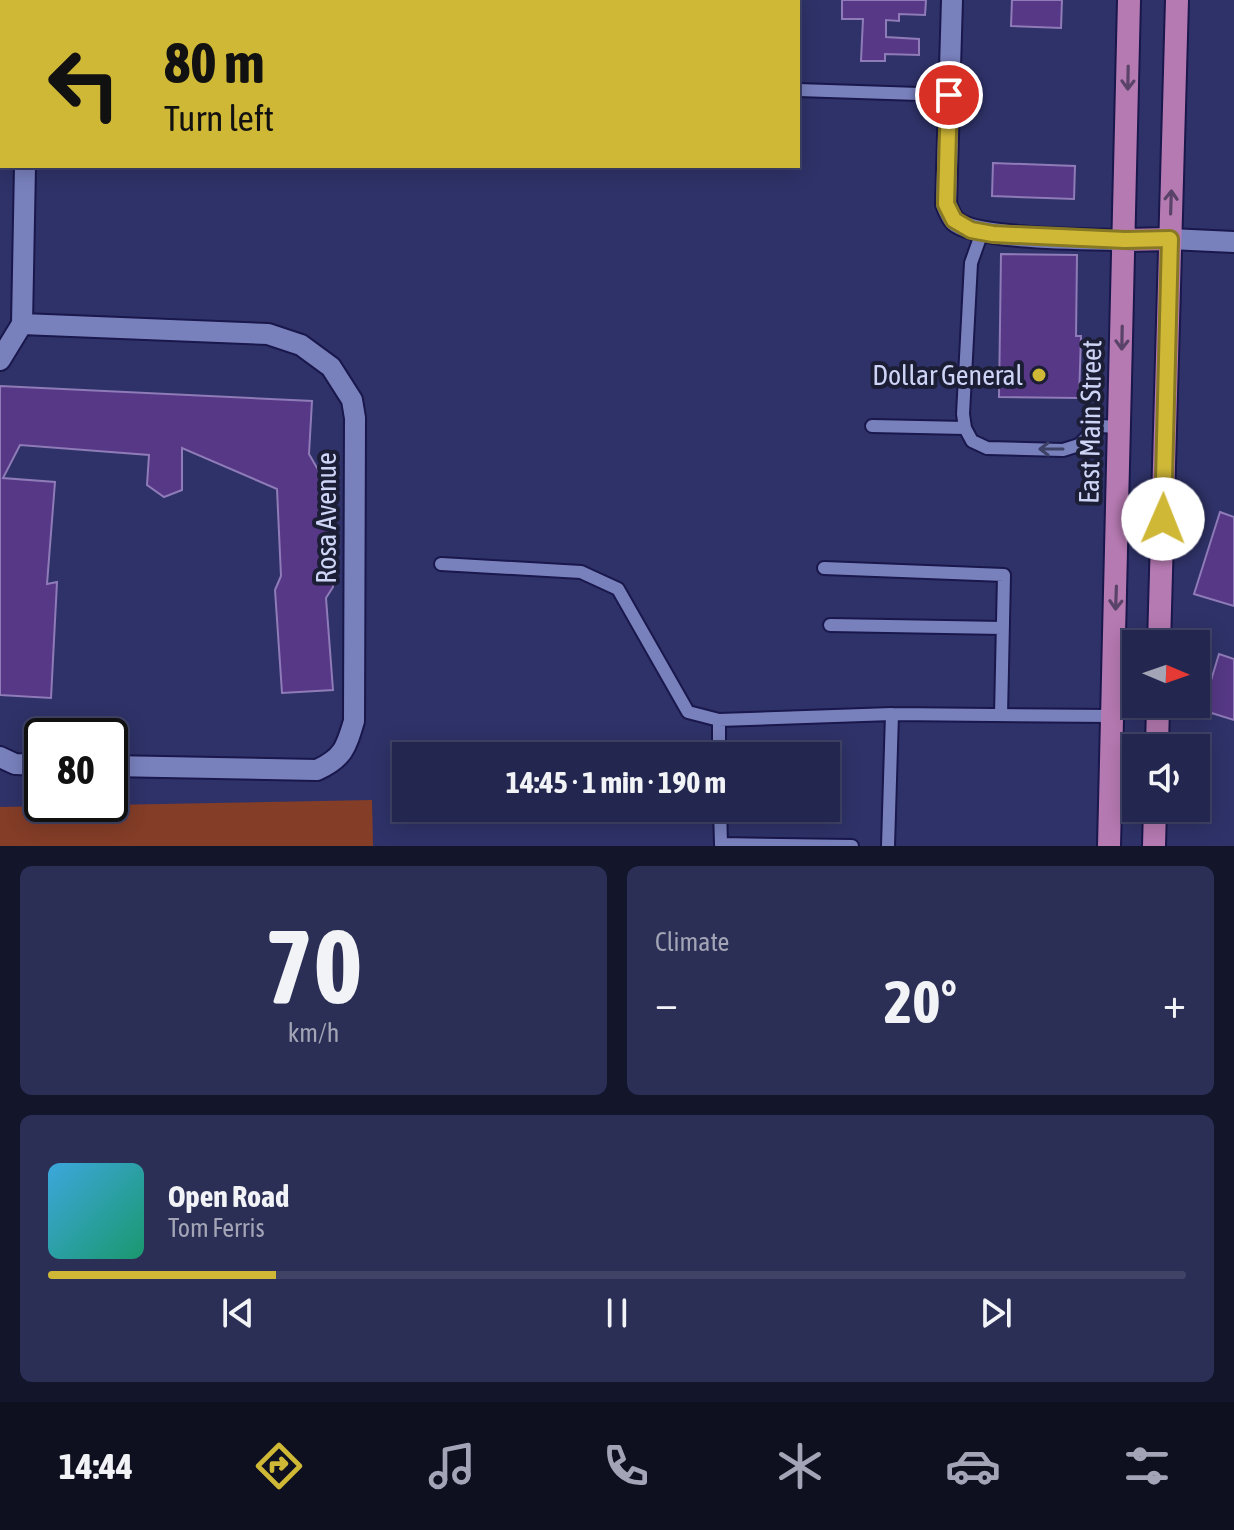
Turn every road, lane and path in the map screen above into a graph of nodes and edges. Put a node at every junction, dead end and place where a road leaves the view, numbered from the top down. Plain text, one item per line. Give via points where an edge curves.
1 (952, 0) edge
2 (1129, 0) edge
3 (1177, 0) edge
4 (800, 90) edge
5 (949, 95) junction
6 (25, 168) edge
7 (982, 232) junction
8 (1170, 239) junction
9 (1125, 240) junction
10 (1234, 242) edge
11 (22, 324) junction
12 (0, 360) edge
13 (872, 426) dead end
14 (1120, 427) junction
15 (965, 428) junction
16 (441, 564) dead end
17 (824, 568) dead end
18 (830, 625) dead end
19 (1003, 628) junction
20 (1159, 630) edge
21 (892, 714) junction
22 (1001, 715) junction
23 (1112, 716) junction
24 (719, 720) junction
25 (719, 742) edge
26 (0, 757) edge
27 (24, 764) edge
28 (128, 766) edge
29 (720, 822) edge
30 (1155, 822) edge
31 (852, 846) edge
32 (888, 846) edge
33 (1109, 846) edge
34 (1154, 846) edge

1 - 5 street
2 -> 9 highway, East Main Street
8 -> 3 highway
4 - 5 lane
5 - 7 street via 946,204 954,220
6 - 11 street
7 - 9 street
7 - 15 lane via 971,263
8 - 9 highway
8 - 10 street
8 - 20 highway
9 -> 14 highway, East Main Street
11 - 12 street
11 - 28 street, Rosa Avenue via 268,334 301,345 331,367 352,400 354,721 343,750 335,762 317,770
13 - 15 lane
14 -> 15 lane via 1098,426 1079,445 1063,450 987,448 972,441
14 -> 23 highway, East Main Street
16 - 24 lane via 581,572 618,589 688,712
17 - 19 lane via 1004,575
18 - 19 lane
19 - 22 lane
21 - 22 lane
21 - 24 lane
21 - 32 lane
22 - 23 lane
23 - 33 highway, East Main Street
24 - 25 lane
26 - 27 street
29 - 31 lane via 721,844
30 - 34 highway

